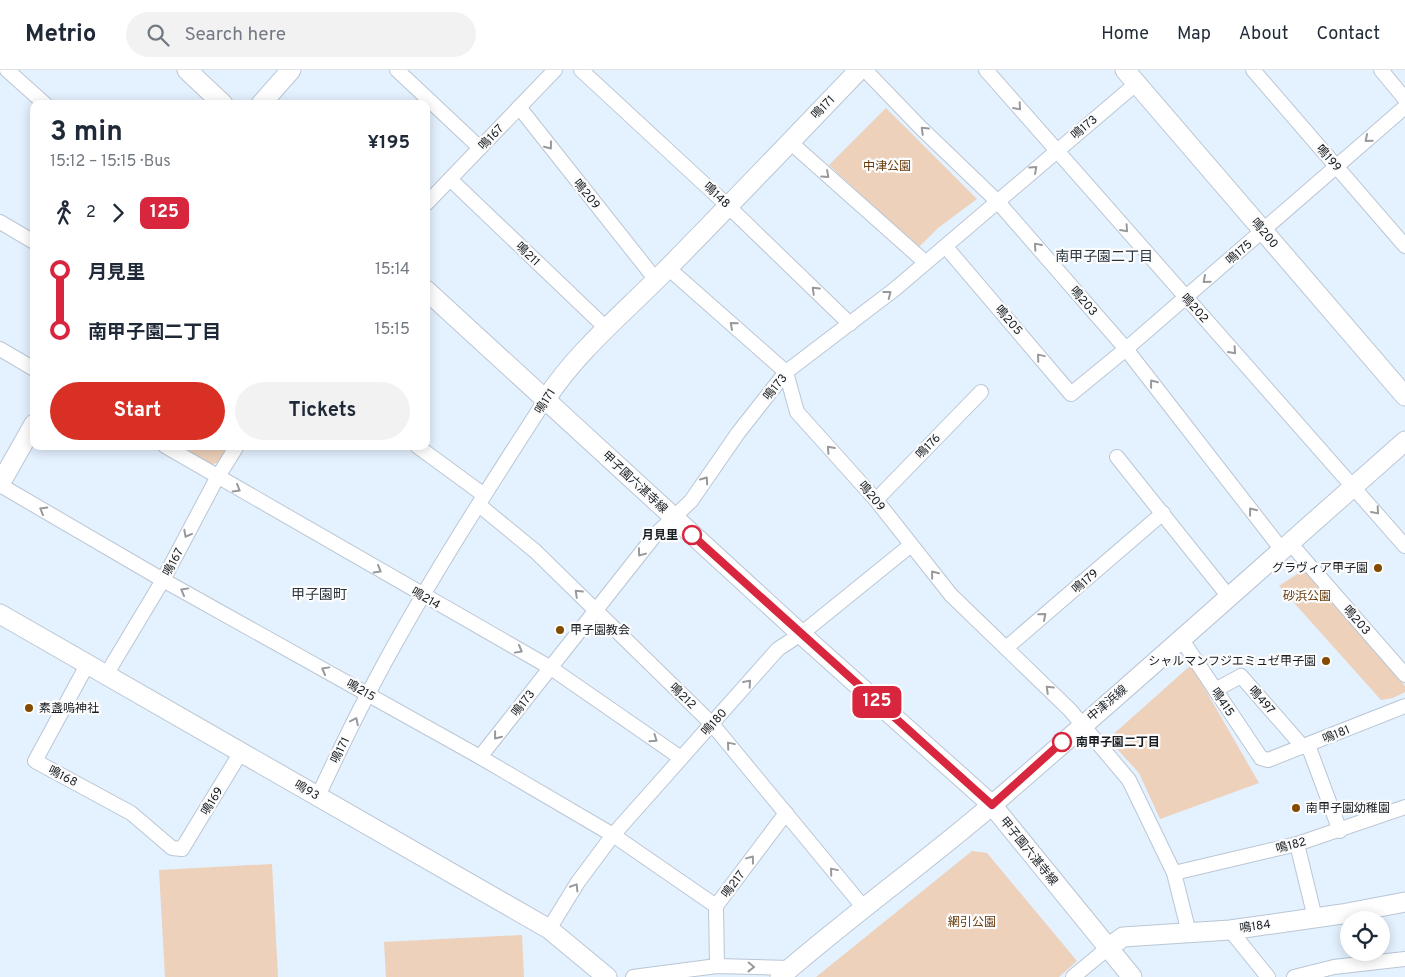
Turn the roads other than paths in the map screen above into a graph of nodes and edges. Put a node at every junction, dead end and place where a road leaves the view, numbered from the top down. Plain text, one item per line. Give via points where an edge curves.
1 (7, 70) edge
2 (187, 70) edge
3 (292, 70) edge
4 (397, 70) edge
5 (555, 70) edge
6 (581, 70) edge
7 (859, 70) edge
8 (865, 70) edge
9 (986, 70) edge
10 (1253, 70) edge
11 (1381, 70) edge
12 (1131, 76) edge
13 (1405, 99) edge
14 (41, 100) edge
15 (219, 100) edge
16 (265, 100) edge
17 (429, 100) edge
18 (430, 101) edge
19 (1405, 107) edge
20 (519, 108) junction
21 (790, 142) junction
22 (480, 148) junction
23 (1055, 150) junction
24 (1336, 166) junction
25 (450, 179) junction
26 (430, 200) edge
27 (998, 202) junction
28 (728, 206) junction
29 (0, 222) edge
30 (1263, 231) junction
31 (30, 240) edge
32 (1405, 246) edge
33 (946, 247) junction
34 (925, 262) junction
35 (662, 274) junction
36 (430, 294) edge
37 (1186, 298) junction
38 (850, 324) junction
39 (606, 328) junction
40 (0, 349) edge
41 (1126, 349) junction
42 (30, 367) edge
43 (786, 372) junction
44 (981, 392) dead end
45 (1071, 394) joint
46 (1405, 396) edge
47 (546, 399) junction
48 (30, 431) edge
49 (1405, 441) edge
50 (172, 450) edge
51 (234, 450) edge
52 (422, 450) edge
53 (1117, 458) dead end
54 (217, 478) junction
55 (0, 485) edge
56 (1354, 486) junction
57 (482, 500) junction
58 (876, 500) junction
59 (1164, 514) junction
60 (674, 518) junction
61 (911, 545) junction
62 (1286, 546) junction
63 (1405, 546) edge
64 (164, 580) junction
65 (423, 596) junction
66 (1229, 596) junction
67 (597, 611) junction
68 (0, 614) edge
69 (801, 634) junction
70 (1182, 640) junction
71 (1006, 648) junction
72 (87, 665) junction
73 (551, 668) junction
74 (106, 675) junction
75 (1405, 675) edge
76 (1215, 690) junction
77 (368, 694) junction
78 (1405, 706) edge
79 (1083, 723) junction
80 (712, 724) junction
81 (1305, 746) junction
82 (241, 752) junction
83 (480, 757) junction
84 (681, 758) junction
85 (1268, 760) joint
86 (318, 796) junction
87 (992, 805) junction
88 (1405, 807) edge
89 (786, 813) junction
90 (1340, 831) junction
91 (613, 835) junction
92 (1297, 844) junction
93 (182, 849) joint
94 (1174, 873) junction
95 (1405, 902) edge
96 (716, 906) junction
97 (864, 908) junction
98 (1315, 918) junction
99 (550, 929) junction
100 (1230, 930) junction
101 (1189, 933) junction
102 (1108, 948) junction
103 (1405, 959) edge
104 (717, 966) junction
105 (785, 972) edge
106 (607, 977) edge
107 (633, 977) edge
108 (1073, 977) edge
109 (1132, 977) edge
110 (1268, 977) edge
111 (1294, 977) edge

1 - 14 street
2 - 15 street
3 - 16 street
4 - 17 street
5 - 20 street, 鳴167
6 - 28 street, 鳴148
7 - 21 street, 鳴171
27 -> 8 street, 鳴203
9 -> 23 street, 鳴202
10 - 24 street, 鳴199
11 - 13 street
12 - 23 street, 鳴173
12 - 30 street, 鳴200
18 - 22 street
19 -> 24 street, 鳴175
20 - 22 street, 鳴167
20 -> 35 street, 鳴209
21 - 28 street, 鳴171
21 -> 34 street
22 - 25 street, 鳴167
27 -> 23 street, 鳴173
23 -> 37 street, 鳴202
24 - 30 street, 鳴175
24 - 32 street, 鳴199
25 - 26 street, 鳴167
25 - 39 street, 鳴211
27 - 33 street, 鳴173
41 -> 27 street, 鳴203
28 - 35 street, 鳴171
38 -> 28 street, 鳴148
29 - 31 street
30 -> 37 street, 鳴175
30 - 46 street, 鳴200
33 - 34 street, 鳴173
45 -> 33 street, 鳴205
38 -> 34 street, 鳴173
35 - 39 street, 鳴171
43 -> 35 street, 鳴209
36 - 47 street, 甲子園六湛寺線
37 - 41 street, 鳴175
37 -> 56 street, 鳴202
38 - 43 street, 鳴173
39 - 47 street, 鳴171 via 561,376
40 - 42 street
41 - 45 street, 鳴175
62 -> 41 street, 鳴203
58 -> 43 street, 鳴209 via 797,412
60 -> 43 street, 鳴173 via 691,501 738,432
44 - 58 street, 鳴176
47 - 57 street, 鳴171
47 - 60 street, 甲子園六湛寺線
48 - 55 street
49 - 56 street, 中津浜線
50 - 54 street, 鳴214
51 - 54 street, 鳴167
52 - 57 street, 鳴212
53 - 59 street
54 -> 64 street, 鳴167
54 -> 65 street, 鳴214
64 -> 55 street, 鳴215
56 - 62 street, 中津浜線
56 -> 63 street, 鳴202
57 - 65 street, 鳴171
67 -> 57 street, 鳴212
58 - 61 street, 鳴209
59 - 66 street
71 -> 59 street, 鳴179
60 -> 67 street, 鳴173 via 656,534
60 - 69 street, 甲子園六湛寺線
61 - 69 street, 鳴180
71 -> 61 street, 鳴209 via 951,595
62 - 66 street, 中津浜線
62 - 75 street, 鳴203
64 - 74 street, 鳴167
77 -> 64 street, 鳴215
65 -> 73 street, 鳴214
65 - 77 street, 鳴171
66 - 70 street, 中津浜線
67 - 73 street, 鳴173
67 - 80 street, 鳴212
68 - 72 street, 鳴93
80 -> 69 street, 鳴180 via 778,649
69 - 87 street, 甲子園六湛寺線
70 - 76 street, 鳴415
70 - 79 street, 中津浜線
79 -> 71 street, 鳴209
72 - 74 street, 鳴93
72 - 93 street, 鳴168 via 35,761 131,813 172,848
73 -> 83 street, 鳴173
73 -> 84 street, 鳴214
74 - 82 street, 鳴93
76 - 81 street, 鳴497 via 1240,676
76 - 85 street, 鳴415 via 1261,758
77 - 83 street, 鳴215
86 -> 77 street, 鳴171
78 - 81 street, 鳴181
79 - 87 street, 中津浜線
79 - 94 street, 鳴209 via 1129,780
80 - 84 street, 鳴180
89 -> 80 street, 鳴212
81 - 85 street, 鳴181
81 - 90 street
82 - 86 street, 鳴93
82 - 93 street, 鳴169
83 - 91 street, 鳴215
84 - 91 street, 鳴180
86 - 99 street, 鳴93
87 - 97 street, 中津浜線
87 - 102 street, 甲子園六湛寺線
88 - 90 street, 鳴182
96 -> 89 street, 鳴217
97 -> 89 street, 鳴212
90 - 92 street, 鳴182
91 - 96 street, 鳴215
99 -> 91 street, 鳴180 via 578,882
92 - 94 street, 鳴182
92 - 98 street
94 - 101 street, 鳴209
95 - 98 street, 鳴184
96 - 104 street, 鳴217
97 - 105 street, 中津浜線
98 - 100 street, 鳴184
99 - 106 street, 鳴93
100 - 101 street, 鳴184
100 - 110 street
101 - 102 street, 鳴184 via 1122,937
102 - 108 street
102 - 109 street, 甲子園六湛寺線
103 - 111 street via 1334,967
104 -> 105 street
104 - 107 street

